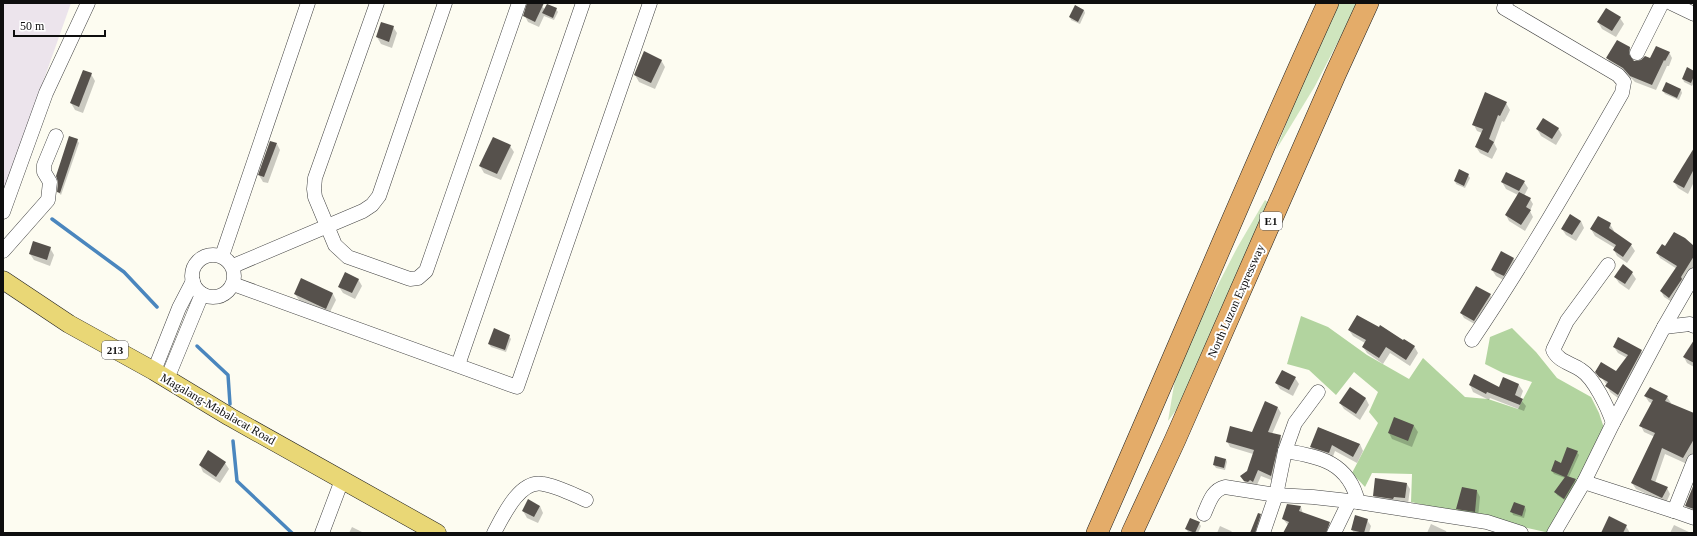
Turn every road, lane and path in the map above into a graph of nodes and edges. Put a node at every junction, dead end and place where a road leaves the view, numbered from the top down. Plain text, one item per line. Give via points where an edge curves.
1 (88, 3) edge
2 (308, 3) edge
3 (377, 3) edge
4 (445, 3) edge
5 (519, 3) edge
6 (583, 3) edge
7 (650, 3) edge
8 (1328, 3) edge
9 (1368, 3) edge
10 (1506, 3) edge
11 (1662, 3) edge
12 (1671, 3) edge
13 (1694, 14) edge
14 (1637, 53) dead end
15 (56, 136) dead end
16 (3, 212) edge
17 (328, 226) junction
18 (3, 251) edge
19 (222, 256) junction
20 (1608, 265) dead end
21 (233, 266) junction
22 (1694, 275) edge
23 (3, 280) edge
24 (193, 281) junction
25 (233, 284) junction
26 (202, 294) junction
27 (1680, 299) junction
28 (1692, 325) edge
29 (1664, 327) junction
30 (1472, 340) dead end
31 (458, 366) junction
32 (163, 368) junction
33 (1318, 392) dead end
34 (1613, 423) junction
35 (1285, 451) junction
36 (1694, 461) edge
37 (342, 480) junction
38 (1584, 482) junction
39 (1276, 495) junction
40 (586, 500) dead end
41 (1353, 502) junction
42 (1674, 511) junction
43 (1204, 514) dead end
44 (1694, 518) edge
45 (1485, 528) edge
46 (322, 533) edge
47 (437, 533) edge
48 (494, 533) edge
49 (1098, 533) edge
50 (1132, 533) edge
51 (1263, 533) edge
52 (1334, 533) edge
53 (1521, 533) edge
54 (1554, 533) edge

1 - 16 street via 46,93
2 - 19 street
3 - 17 street via 315,178 315,197
4 - 17 street via 379,196 363,211
5 - 17 street via 426,271 418,278 410,279 348,257 335,245
6 - 31 street
7 - 31 street via 517,387
8 - 49 highway
9 - 50 highway, North Luzon Expressway / E1
10 - 30 street via 1504,8 1618,74 1624,82 1622,93 1564,193 1500,300
11 - 14 street
12 - 13 street
15 - 18 street via 44,165 44,172 50,182 48,200
17 - 21 street
19 - 21 street
19 - 24 street via 209,255 197,262 192,274
20 - 34 street via 1567,321 1553,350 1556,357 1582,370 1591,379 1608,406
21 - 25 street
22 - 27 street
23 - 32 main road, Magalang-Mabalacat Road / 213 via 69,324
24 - 26 street
24 - 32 street via 179,308
25 - 26 street via 223,295 217,297
25 - 31 street
26 - 32 street
27 - 28 street
27 - 29 street
28 - 29 street
29 - 34 street
32 - 37 main road, Magalang-Mabalacat Road / 213 via 230,417
33 - 35 street via 1295,423
34 - 38 street
35 - 39 street
35 - 41 street via 1326,460 1341,469 1351,482
36 - 42 street
37 - 46 street
37 - 47 main road, Magalang-Mabalacat Road / 213
38 - 42 street
38 - 54 street
39 - 41 street
39 - 43 street via 1225,487 1214,493
39 - 51 street
40 - 48 street via 541,483 523,488 505,512
41 - 45 street
41 - 52 street
42 - 44 street
45 - 53 street

